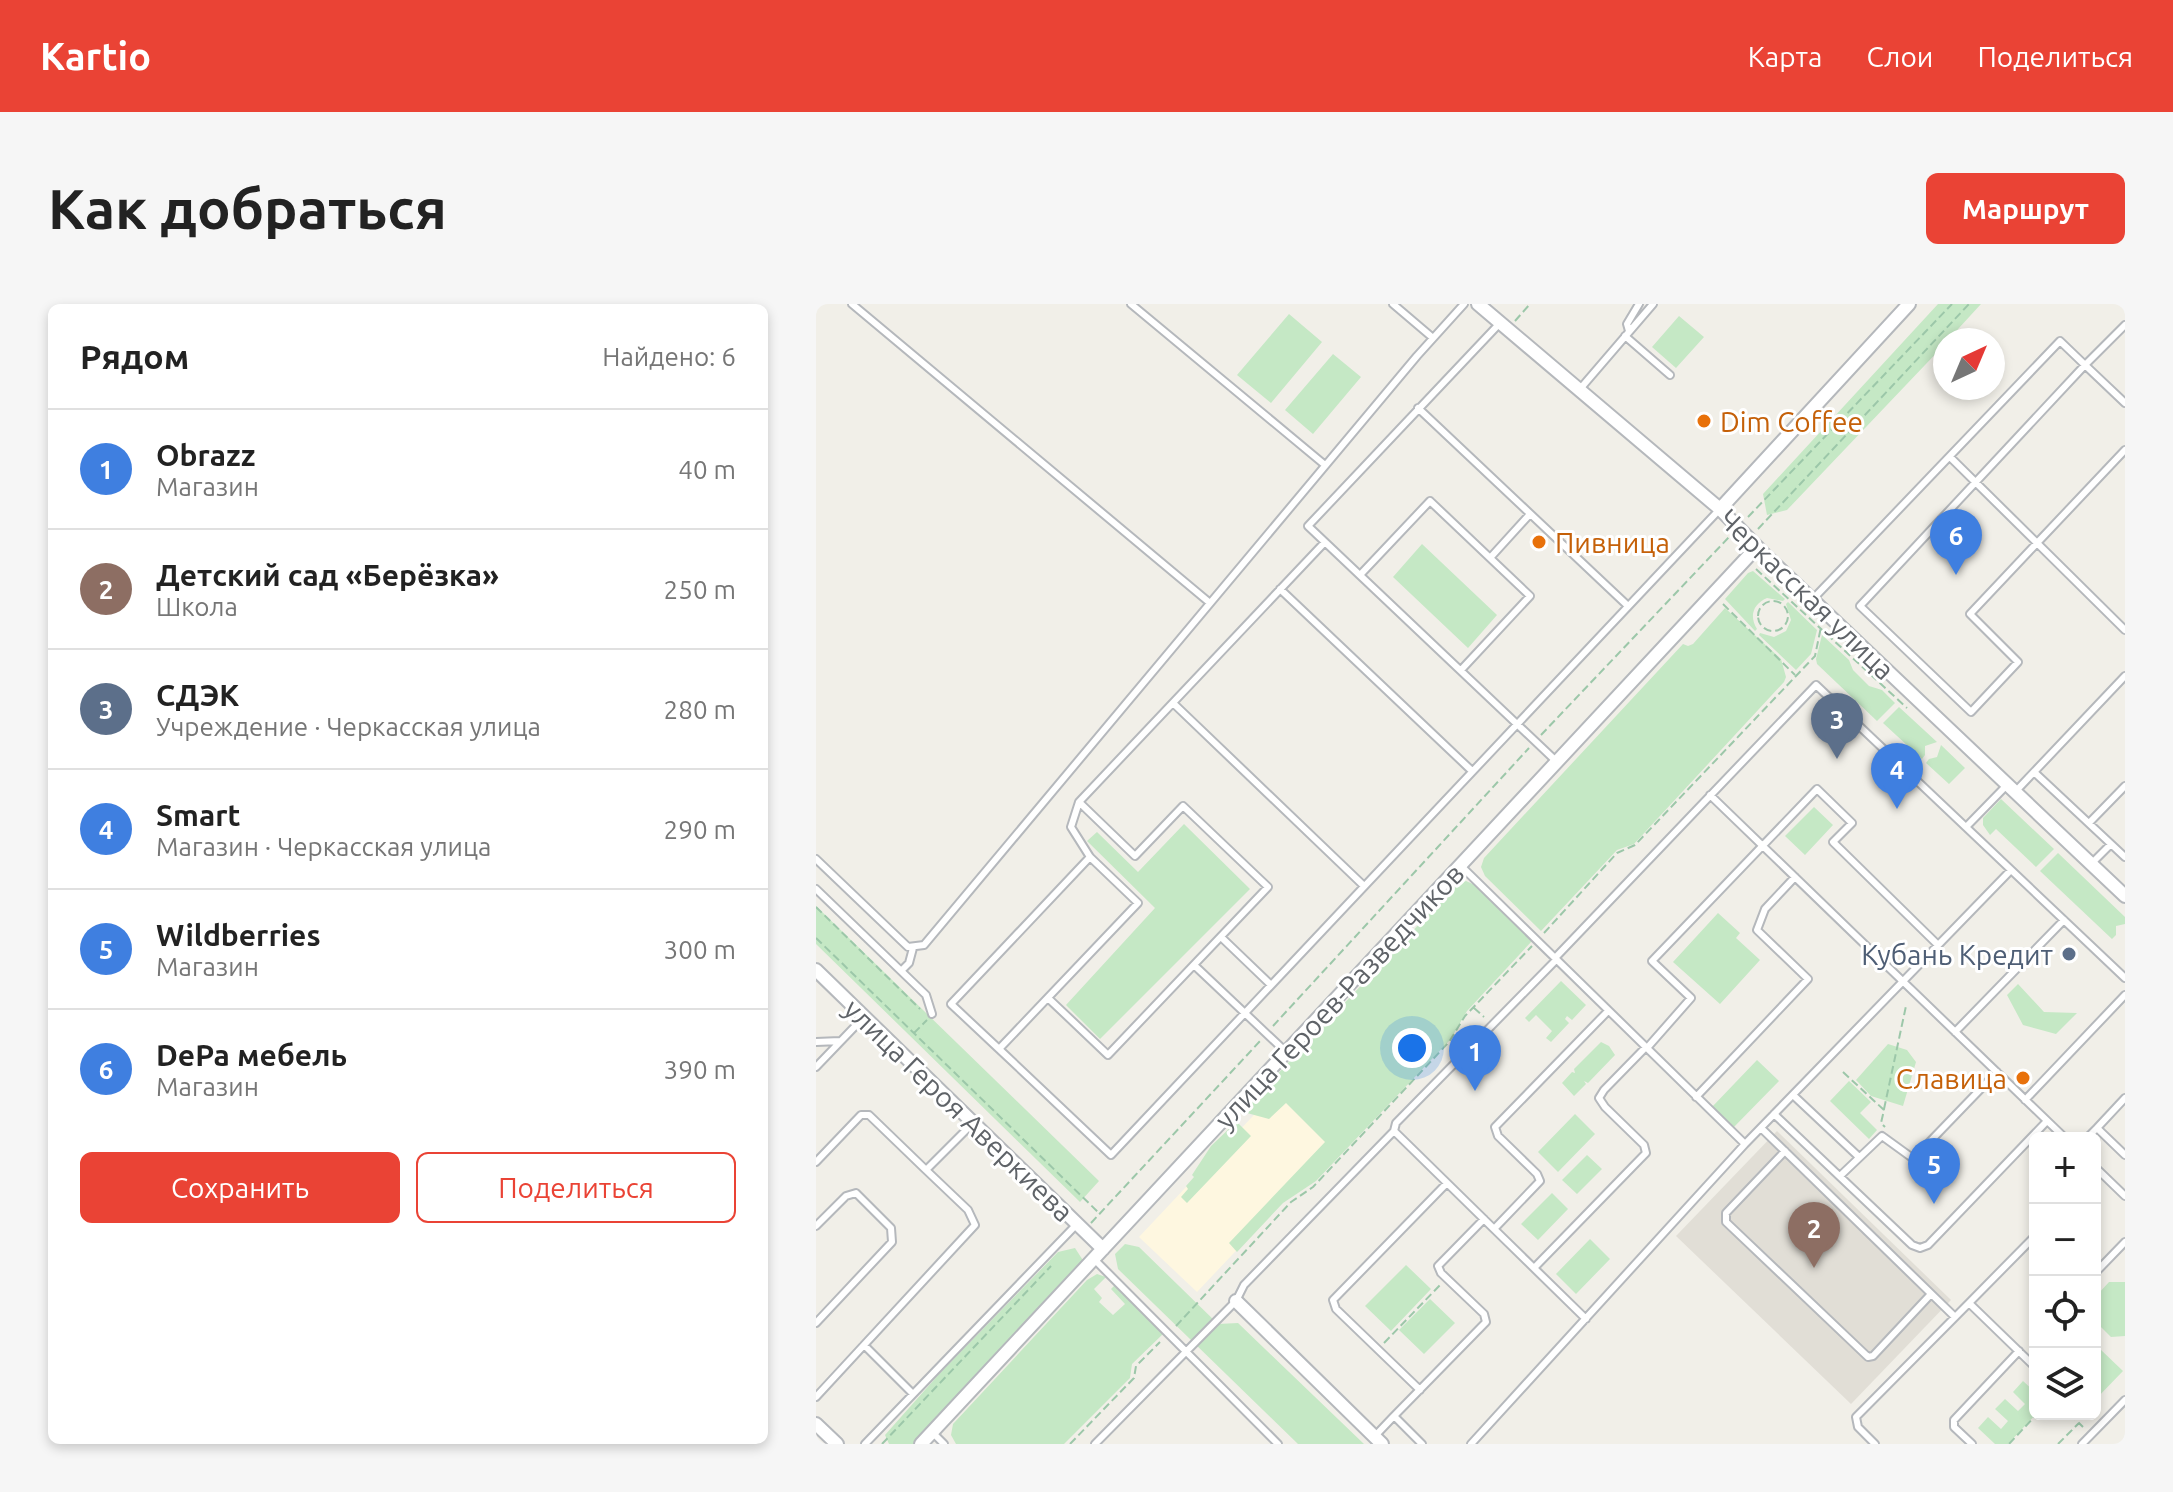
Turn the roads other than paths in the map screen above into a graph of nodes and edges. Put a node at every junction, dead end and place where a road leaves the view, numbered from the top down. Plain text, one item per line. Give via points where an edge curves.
1 (852, 304) edge
2 (1131, 304) edge
3 (1393, 304) edge
4 (1464, 304) edge
5 (1478, 304) edge
6 (1639, 304) edge
7 (1653, 304) edge
8 (1909, 304) edge
9 (1500, 323) junction
10 (2125, 325) edge
11 (1627, 333) junction
12 (1433, 338) junction
13 (2085, 365) junction
14 (1670, 375) dead end
15 (1579, 390) junction
16 (2125, 403) edge
17 (1418, 408) junction
18 (2125, 450) edge
19 (1950, 457) junction
20 (1325, 465) junction
21 (1976, 482) junction
22 (1720, 509) junction
23 (1530, 514) junction
24 (1325, 542) junction
25 (2037, 543) junction
26 (1756, 548) junction
27 (1490, 558) junction
28 (1360, 575) junction
29 (1280, 589) junction
30 (1812, 600) junction
31 (1210, 603) junction
32 (1628, 606) junction
33 (2125, 630) edge
34 (1461, 670) junction
35 (2125, 676) edge
36 (1173, 703) junction
37 (1517, 723) junction
38 (1557, 763) junction
39 (1472, 771) junction
40 (2034, 772) junction
41 (2125, 786) edge
42 (2011, 788) junction
43 (1710, 795) junction
44 (1079, 802) junction
45 (2089, 823) junction
46 (1966, 827) junction
47 (2125, 842) edge
48 (2111, 844) junction
49 (1762, 845) junction
50 (2118, 850) junction
51 (1090, 857) junction
52 (2125, 857) edge
53 (816, 859) edge
54 (2091, 865) junction
55 (1461, 866) junction
56 (2011, 870) junction
57 (1795, 877) junction
58 (1364, 886) junction
59 (816, 889) edge
60 (2125, 896) edge
61 (2064, 920) junction
62 (1221, 937) junction
63 (1938, 945) junction
64 (913, 948) junction
65 (1555, 959) junction
66 (1194, 965) junction
67 (816, 970) edge
68 (901, 971) junction
69 (2125, 978) edge
70 (1903, 982) junction
71 (1271, 985) junction
72 (2125, 995) edge
73 (1048, 998) junction
74 (1608, 1011) junction
75 (1244, 1013) junction
76 (932, 1014) road end
77 (864, 1017) junction
78 (1955, 1032) junction
79 (841, 1041) junction
80 (816, 1042) edge
81 (1646, 1048) junction
82 (999, 1049) junction
83 (1286, 1052) junction
84 (816, 1067) edge
85 (1997, 1072) junction
86 (1793, 1095) junction
87 (1696, 1097) junction
88 (2125, 1098) edge
89 (2025, 1100) junction
90 (1774, 1114) junction
91 (2047, 1121) junction
92 (973, 1123) junction
93 (1761, 1128) junction
94 (2097, 1128) junction
95 (1394, 1131) junction
96 (2059, 1132) edge
97 (2093, 1132) edge
98 (1745, 1144) junction
99 (1785, 1151) junction
100 (2125, 1155) edge
101 (1859, 1157) junction
102 (816, 1162) edge
103 (926, 1170) junction
104 (2101, 1175) edge
105 (1840, 1176) junction
106 (1447, 1183) junction
107 (2125, 1196) edge
108 (1484, 1219) junction
109 (816, 1226) edge
110 (1080, 1227) junction
111 (1494, 1229) junction
112 (2029, 1242) edge
113 (2125, 1242) edge
114 (1098, 1254) junction
115 (2101, 1267) edge
116 (1534, 1268) junction
117 (1931, 1294) junction
118 (1236, 1301) junction
119 (1969, 1303) junction
120 (1955, 1317) junction
121 (1586, 1319) junction
122 (816, 1323) edge
123 (864, 1345) junction
124 (1186, 1351) junction
125 (2019, 1351) junction
126 (2029, 1361) edge
127 (1420, 1390) junction
128 (913, 1394) junction
129 (816, 1397) edge
130 (2125, 1400) edge
131 (1394, 1416) junction
132 (816, 1424) edge
133 (932, 1432) junction
134 (1379, 1440) edge
135 (837, 1444) edge
136 (865, 1444) edge
137 (921, 1444) edge
138 (944, 1444) edge
139 (1095, 1444) edge
140 (1278, 1444) edge
141 (1422, 1444) edge
142 (1471, 1444) edge
143 (1875, 1444) edge
144 (1972, 1444) edge
145 (2082, 1444) edge

1 - 31 lane
2 - 20 lane
3 - 12 lane
4 - 12 lane
5 - 9 street, Черкасская улица
6 - 11 lane
7 - 11 lane
8 - 22 street
9 - 15 street, Черкасская улица
9 - 17 lane
10 - 13 lane
11 - 14 lane
11 - 15 lane
12 - 20 lane
13 - 16 lane
13 - 19 lane via 2060,341
13 - 21 lane
15 - 22 street, Черкасская улица
17 - 23 lane
17 - 24 lane via 1308,526
18 - 25 lane
19 - 21 lane
19 - 30 lane
20 - 31 lane
21 - 25 lane
21 - 25 lane via 1860,606 1971,712 2018,662 1970,614
22 - 26 street, Черкасская улица
22 - 32 lane
23 - 27 lane
23 - 32 lane
24 - 28 lane
24 - 29 lane
25 - 33 lane
26 - 30 street, Черкасская улица
26 - 38 street, улица Героев-Разведчиков
27 - 28 lane via 1430,501
27 - 34 lane via 1530,596
28 - 34 lane
29 - 36 lane
29 - 39 lane
30 - 42 street, Черкасская улица
31 - 64 lane via 924,945
32 - 37 lane
34 - 37 lane
35 - 40 lane
36 - 44 lane
36 - 58 lane
37 - 38 lane
37 - 39 lane
38 - 55 street, улица Героев-Разведчиков
39 - 58 lane
40 - 42 lane
40 - 45 lane
41 - 45 lane
42 - 46 lane
42 - 54 street, Черкасская улица
43 - 46 lane via 1816,685
43 - 49 lane
43 - 65 lane
44 - 51 lane via 1071,827
44 - 62 lane via 1135,856 1183,806 1268,887
45 - 48 lane
46 - 56 lane
47 - 50 lane
48 - 50 lane
48 - 54 lane
49 - 57 lane
49 - 63 lane via 1817,789 1852,823 1833,842
49 - 81 lane via 1652,961 1691,998
50 - 52 lane
51 - 73 lane via 1138,903
51 - 82 lane via 951,1004
53 - 64 lane
54 - 60 street, Черкасская улица
55 - 65 lane
55 - 83 street, улица Героев-Разведчиков
56 - 61 lane
56 - 63 lane
57 - 70 lane
57 - 87 lane via 1765,909 1757,930 1808,979
58 - 71 lane
59 - 68 lane
61 - 69 lane
61 - 78 lane
62 - 66 lane
62 - 71 lane
63 - 70 lane
64 - 68 lane
65 - 74 lane
65 - 95 lane via 1396,1123
66 - 73 lane via 1108,1055
66 - 75 lane
67 - 77 street, улица Героя Аверкиева
68 - 76 lane via 926,995
70 - 78 lane
70 - 86 lane
71 - 75 lane
72 - 89 lane
73 - 82 lane
74 - 81 lane
74 - 111 lane via 1495,1127 1540,1181
75 - 82 lane via 1111,1155
75 - 83 lane
77 - 79 lane
77 - 92 street, улица Героя Аверкиева
78 - 85 lane
79 - 80 lane
79 - 84 lane
81 - 87 lane
81 - 116 lane via 1599,1098 1646,1153
83 - 114 street, улица Героев-Разведчиков
85 - 89 lane
85 - 101 lane via 1917,1155 1905,1155 1882,1136
86 - 90 lane
86 - 101 lane
87 - 98 lane
88 - 94 lane
89 - 91 lane
90 - 93 lane
90 - 105 lane
91 - 96 lane
91 - 105 lane via 1920,1248
92 - 103 lane
92 - 110 street, улица Героя Аверкиева
93 - 98 lane
93 - 99 lane
94 - 97 lane
94 - 100 lane
95 - 106 lane
95 - 118 lane via 1244,1285
98 - 121 lane
99 - 117 lane
99 - 117 lane via 1726,1213 1726,1222 1868,1357
101 - 105 lane
102 - 103 lane via 861,1115 869,1115
103 - 123 lane via 968,1210 975,1225
104 - 107 lane
106 - 108 lane
106 - 127 lane via 1333,1300 1336,1309
108 - 111 lane
108 - 127 lane via 1438,1266 1486,1322
109 - 122 lane via 846,1196 856,1193 891,1228 892,1242
110 - 114 street, улица Героя Аверкиева
110 - 128 lane
111 - 116 lane
112 - 119 lane
113 - 115 lane
114 - 124 lane
114 - 133 street, улица Героев-Разведчиков
116 - 121 lane
117 - 120 lane
118 - 124 lane
118 - 134 street
119 - 120 lane
119 - 125 lane
120 - 143 lane via 1856,1417 1858,1427
121 - 142 lane
123 - 128 lane
123 - 129 lane
124 - 139 lane
124 - 140 lane
125 - 126 lane
125 - 144 lane via 1954,1420 1954,1427
127 - 131 lane
128 - 136 lane
130 - 145 lane
131 - 134 lane
131 - 141 lane
132 - 135 street
133 - 137 street, улица Героев-Разведчиков
133 - 138 lane

